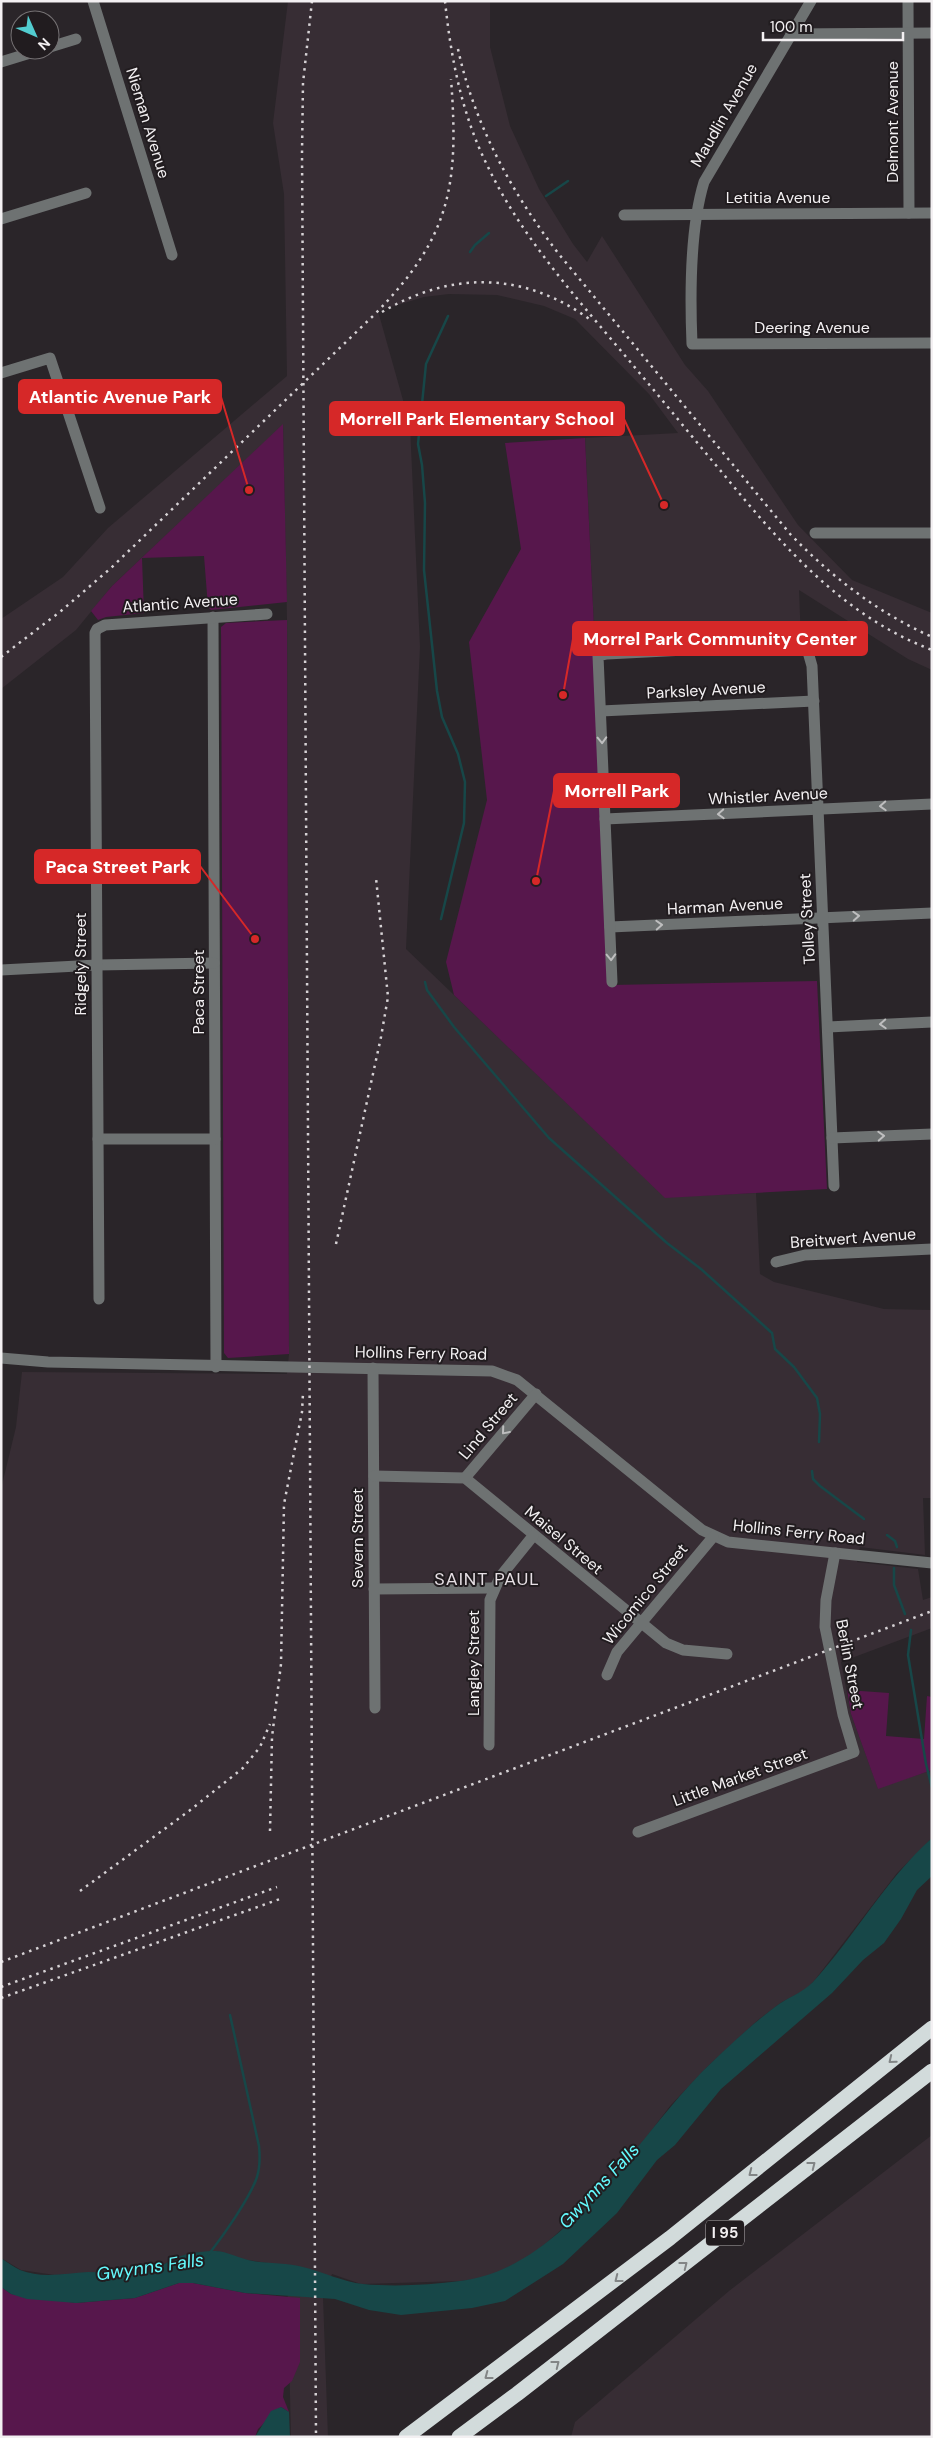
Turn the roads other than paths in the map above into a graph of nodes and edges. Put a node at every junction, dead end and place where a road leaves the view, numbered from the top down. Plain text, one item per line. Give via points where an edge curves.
1 (93, 1) edge
2 (811, 1) edge
3 (908, 1) edge
4 (908, 33) junction
5 (932, 33) edge
6 (791, 34) junction
7 (76, 39) dead end
8 (60, 44) edge
9 (86, 193) dead end
10 (932, 212) edge
11 (909, 213) junction
12 (698, 214) junction
13 (624, 215) dead end
14 (1, 219) edge
15 (172, 255) dead end
16 (932, 343) edge
17 (692, 344) joint
18 (1, 373) edge
19 (100, 508) dead end
20 (815, 533) dead end
21 (932, 533) edge
22 (267, 614) dead end
23 (213, 618) junction
24 (97, 629) joint
25 (814, 701) junction
26 (601, 711) junction
27 (932, 804) edge
28 (818, 810) junction
29 (605, 819) junction
30 (932, 913) edge
31 (823, 918) junction
32 (610, 927) junction
33 (214, 963) junction
34 (96, 965) junction
35 (1, 970) edge
36 (612, 982) dead end
37 (932, 1022) edge
38 (828, 1027) junction
39 (932, 1134) edge
40 (832, 1138) junction
41 (98, 1139) junction
42 (215, 1140) junction
43 (834, 1186) dead end
44 (932, 1249) edge
45 (776, 1262) dead end
46 (99, 1299) dead end
47 (1, 1358) edge
48 (216, 1367) junction
49 (374, 1368) junction
50 (536, 1394) junction
51 (374, 1476) junction
52 (465, 1478) junction
53 (533, 1536) junction
54 (713, 1537) junction
55 (835, 1553) junction
56 (932, 1563) edge
57 (493, 1588) junction
58 (374, 1589) junction
59 (640, 1623) junction
60 (727, 1654) dead end
61 (607, 1675) dead end
62 (375, 1708) dead end
63 (489, 1744) dead end
64 (854, 1752) joint
65 (638, 1832) dead end
66 (931, 2028) edge
67 (932, 2070) edge
68 (406, 2435) edge
69 (459, 2437) edge

1 - 15 street, Nieman Avenue
2 - 6 street, Maudlin Avenue
3 - 4 street, Delmont Avenue
4 - 5 street
4 - 6 street
4 - 11 street, Delmont Avenue
6 - 12 street, Maudlin Avenue via 708,172
7 - 8 street
9 - 14 street
10 - 11 street, Letitia Avenue
11 - 12 street, Letitia Avenue
12 - 13 street, Letitia Avenue
12 - 17 street, Maudlin Avenue via 690,288
16 - 17 street, Deering Avenue
18 - 19 street via 50,358
20 - 21 street
22 - 23 street, Atlantic Avenue
23 - 24 street, Atlantic Avenue via 105,625
23 - 33 street, Paca Street
24 - 34 street, Ridgely Street via 94,640
25 - 26 street, Parksley Avenue
25 - 26 street, Tolley Street via 808,652 781,645 598,656
25 - 28 street, Tolley Street
26 -> 29 street
27 -> 28 street, Whistler Avenue
28 -> 29 street, Whistler Avenue
28 - 31 street, Tolley Street
29 - 32 street
31 -> 30 street, Harman Avenue
32 -> 31 street, Harman Avenue
31 - 38 street, Tolley Street
32 -> 36 street
33 - 34 street
33 - 42 street, Paca Street
34 - 35 street
34 - 41 street, Ridgely Street
37 -> 38 street
38 - 40 street, Tolley Street
40 -> 39 street
40 - 43 street, Tolley Street
41 - 42 street
41 - 46 street, Ridgely Street
42 - 48 street, Paca Street
44 - 45 street, Breitwert Avenue via 805,1255
47 - 48 street, Hollins Ferry Road
48 - 49 street, Hollins Ferry Road
49 - 50 street, Hollins Ferry Road via 492,1371 517,1380
49 - 51 street, Severn Street
50 -> 52 street, Lind Street
50 - 54 street, Hollins Ferry Road
51 - 52 street
51 - 58 street, Severn Street
52 - 53 street, Maisel Street
53 - 57 street, Langley Street
53 - 59 street, Maisel Street
54 - 55 street, Hollins Ferry Road via 728,1542
54 - 59 street, Wicomico Street
55 - 56 street, Hollins Ferry Road
55 - 64 street, Berlin Street via 824,1614 843,1715
57 - 58 street
57 - 63 street, Langley Street via 489,1612
58 - 62 street, Severn Street
59 - 60 street, Maisel Street via 673,1647
59 - 61 street, Wicomico Street via 617,1652
64 - 65 street, Little Market Street
66 -> 68 highway, I 95 via 670,2238
69 -> 67 highway, I 95

